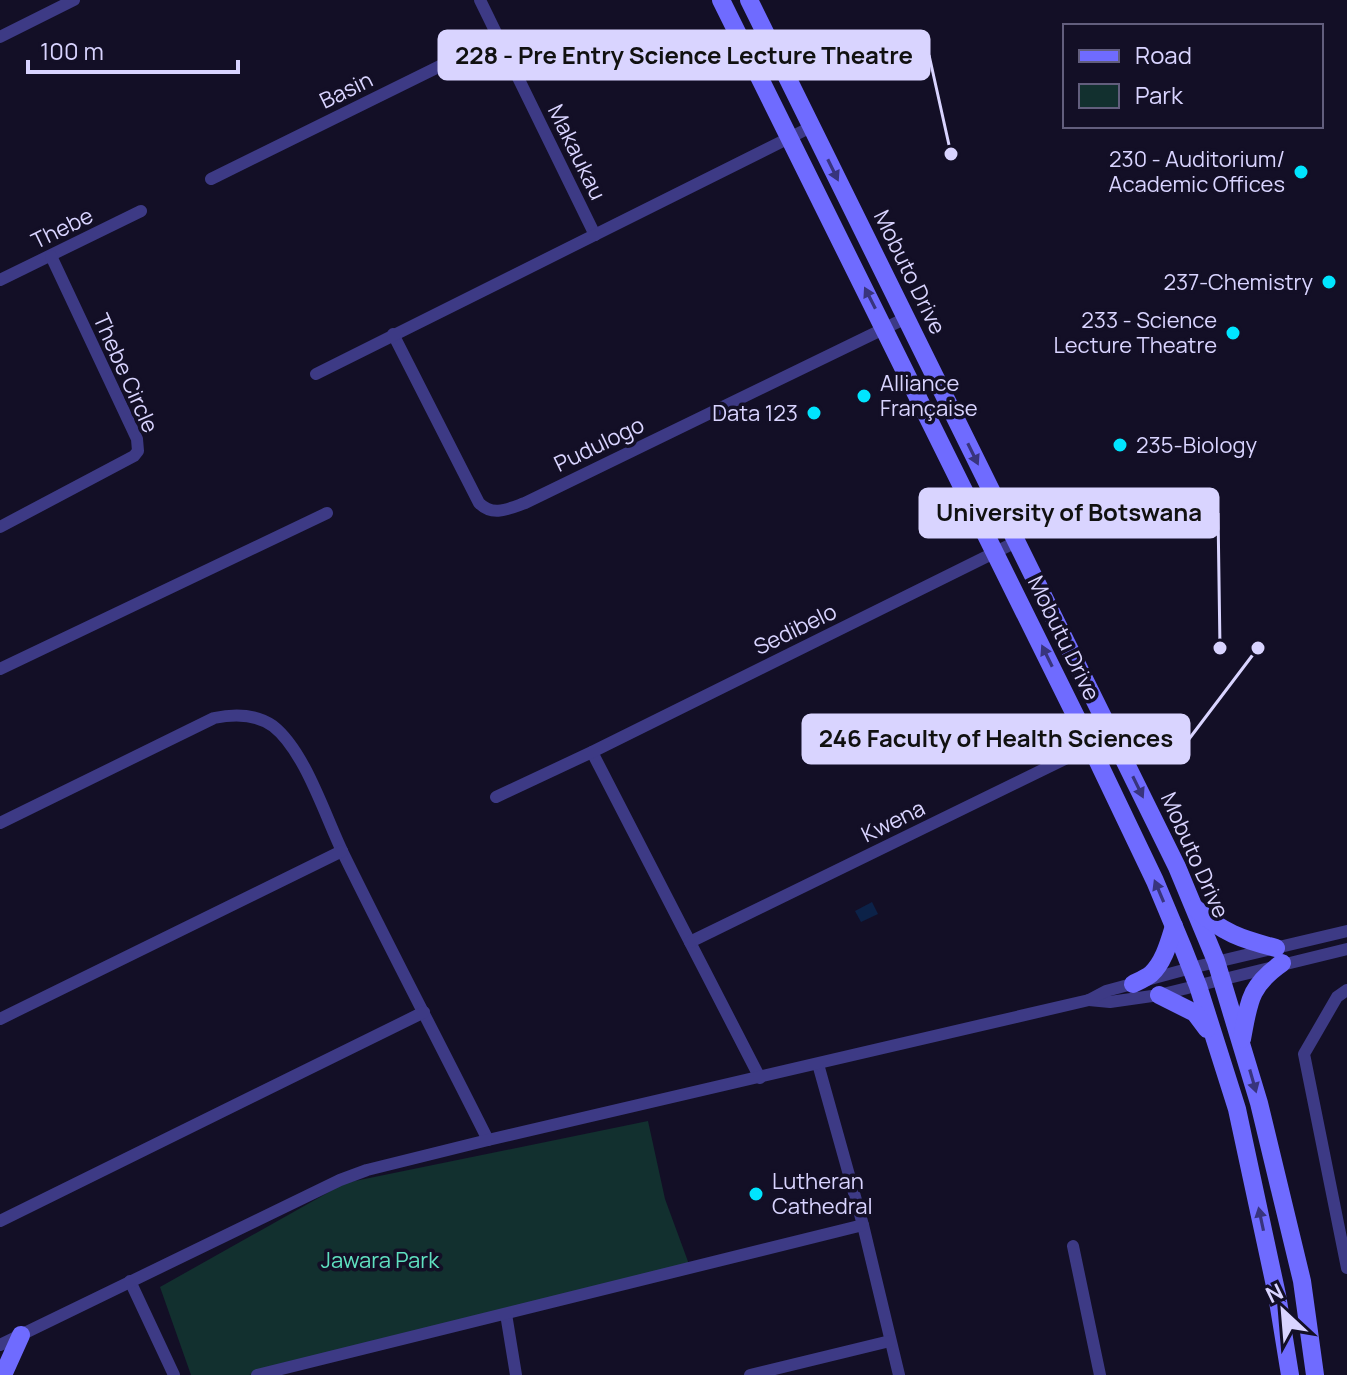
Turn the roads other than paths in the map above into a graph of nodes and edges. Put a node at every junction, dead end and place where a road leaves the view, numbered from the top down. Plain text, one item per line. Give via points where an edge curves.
1 (74, 0) edge
2 (480, 0) edge
3 (721, 0) edge
4 (749, 0) edge
5 (0, 37) edge
6 (499, 37) junction
7 (811, 127) junction
8 (790, 138) junction
9 (211, 179) dead end
10 (141, 211) dead end
11 (595, 235) junction
12 (51, 256) junction
13 (0, 280) edge
14 (906, 318) junction
15 (884, 327) junction
16 (393, 334) junction
17 (923, 353) junction
18 (902, 363) junction
19 (316, 374) dead end
20 (327, 513) dead end
21 (0, 527) edge
22 (1016, 542) junction
23 (995, 551) junction
24 (0, 669) edge
25 (1112, 736) junction
26 (1091, 747) junction
27 (592, 752) junction
28 (496, 797) dead end
29 (0, 823) edge
30 (342, 851) junction
31 (1193, 906) junction
32 (1174, 926) junction
33 (1347, 931) edge
34 (690, 942) junction
35 (1347, 949) edge
36 (1279, 956) junction
37 (1219, 970) junction
38 (1194, 977) junction
39 (1133, 984) junction
40 (1347, 990) edge
41 (1159, 995) junction
42 (1089, 1000) junction
43 (424, 1012) junction
44 (0, 1019) edge
45 (1215, 1041) junction
46 (1241, 1043) junction
47 (818, 1064) junction
48 (760, 1078) junction
49 (488, 1140) junction
50 (0, 1221) edge
51 (863, 1225) junction
52 (1073, 1246) dead end
53 (1347, 1268) edge
54 (130, 1281) junction
55 (506, 1314) junction
56 (21, 1335) junction
57 (890, 1341) junction
58 (0, 1343) edge
59 (3, 1375) edge
60 (174, 1375) edge
61 (257, 1375) edge
62 (516, 1375) edge
63 (750, 1375) edge
64 (899, 1375) edge
65 (1100, 1375) edge
66 (1290, 1375) edge
67 (1315, 1375) edge

1 - 5 street
2 - 6 street, Makaukau
3 - 8 main road, Mobutu Drive
4 - 7 main road, Mobuto Drive
6 - 9 street, Basin
6 - 11 street, Makaukau
7 - 8 street
7 -> 14 main road, Mobuto Drive
8 - 11 street
15 -> 8 main road, Mobutu Drive
10 - 12 street, Thebe
11 - 16 street
12 - 13 street, Thebe
12 - 21 street, Thebe Circle via 138,451
14 - 15 street, Pudulogo
14 - 17 main road, Mobuto Drive
15 - 16 street, Pudulogo via 525,503 493,512 479,503
15 - 18 main road, Mobutu Drive
16 - 19 street
17 - 18 main road
17 -> 22 main road, Mobuto Drive
18 - 23 main road, Mobutu Drive
20 - 24 street
22 - 23 street, Sedibelo
22 - 25 main road, Mobuto Drive
26 -> 23 main road, Mobutu Drive
23 - 27 street, Sedibelo
25 - 26 street, Kwena
25 -> 31 main road, Mobuto Drive
32 -> 26 main road, Mobutu Drive
26 - 34 street, Kwena
27 - 28 street, Sedibelo
27 - 34 street
29 - 30 street via 214,718 241,716 271,725 284,737
30 - 43 street
30 - 44 street
31 - 36 main road via 1229,933
31 - 37 main road, Mobuto Drive
32 - 38 main road, Mobutu Drive
32 - 39 main road via 1160,961
33 - 36 street
34 - 48 street
35 - 36 street
36 - 37 street
36 - 46 main road via 1253,994
37 - 38 street
37 - 38 street
37 - 46 main road, Mobuto Drive
38 - 39 street
38 - 41 street
38 - 45 main road, Mobutu Drive
39 - 42 street
40 - 53 street via 1337,997 1304,1054
41 - 42 street
41 - 45 main road via 1195,1013
42 - 47 street
43 - 49 street
43 - 50 street
66 -> 45 main road, Mobutu Drive via 1237,1109
46 -> 67 main road, Mobuto Drive via 1302,1281
47 - 48 street
47 - 51 street
48 - 49 street
49 - 54 street via 352,1175
51 - 55 street
51 - 57 street
52 - 65 street
54 - 56 street
54 - 60 street
55 - 61 street
55 - 62 street
56 - 58 main road
56 - 59 main road
57 - 63 street
57 - 64 street

